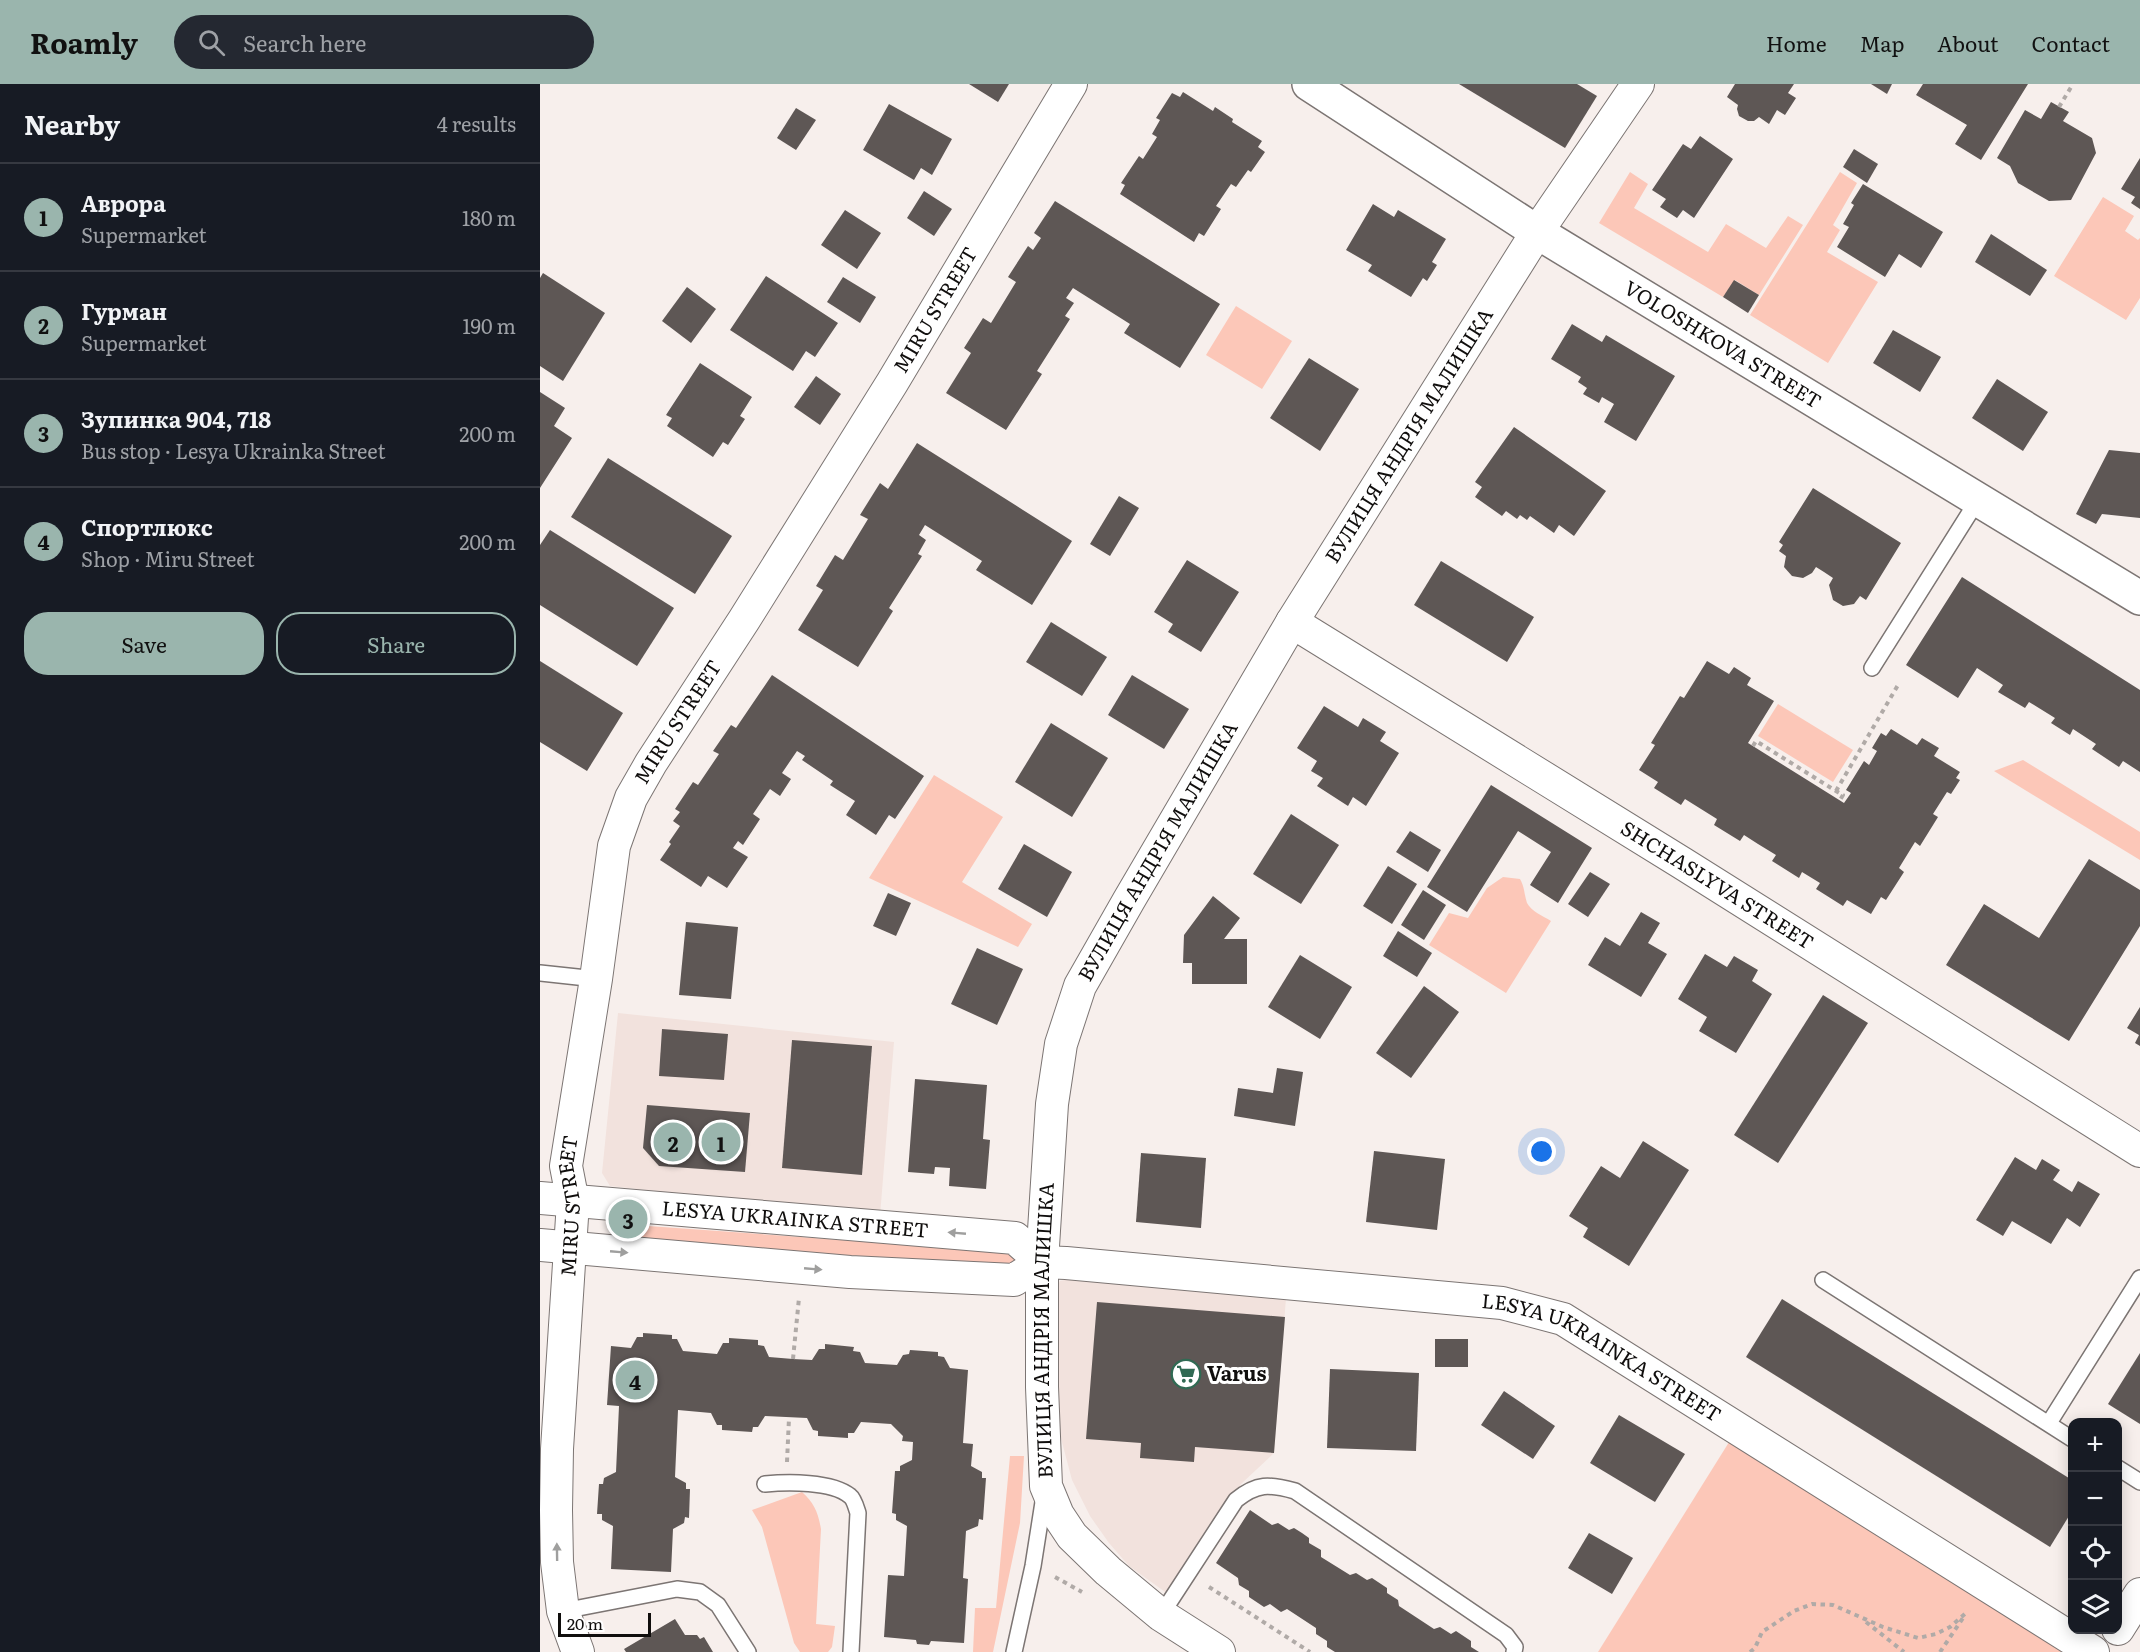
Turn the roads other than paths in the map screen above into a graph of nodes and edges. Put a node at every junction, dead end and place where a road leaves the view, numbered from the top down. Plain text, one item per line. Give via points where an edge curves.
1 (1071, 84) edge
2 (1309, 84) edge
3 (1638, 84) edge
4 (1537, 232) junction
5 (1979, 498) junction
6 (2140, 598) edge
7 (1292, 622) junction
8 (1872, 668) dead end
9 (540, 973) edge
10 (597, 979) junction
11 (2140, 1151) edge
12 (540, 1198) edge
13 (573, 1202) junction
14 (555, 1247) edge
15 (1042, 1262) junction
16 (2140, 1278) edge
17 (1823, 1280) dead end
18 (2049, 1424) junction
19 (2068, 1435) edge
20 (548, 1449) edge
21 (2122, 1471) edge
22 (2140, 1482) edge
23 (765, 1484) dead end
24 (1046, 1486) junction
25 (2140, 1594) edge
26 (563, 1611) junction
27 (1161, 1615) junction
28 (2122, 1621) edge
29 (2114, 1634) edge
30 (578, 1652) edge
31 (748, 1652) edge
32 (851, 1652) edge
33 (1014, 1652) edge
34 (1219, 1652) edge
35 (1514, 1652) edge
36 (2093, 1652) edge
37 (2103, 1652) edge

1 - 10 street, MIRU STREET via 892,383 631,798 614,846
2 - 4 street, VOLOSHKOVA STREET
3 - 4 street, ВУЛИЦЯ АНДРІЯ МАЛИШКА
4 - 5 street, VOLOSHKOVA STREET
4 - 7 street, ВУЛИЦЯ АНДРІЯ МАЛИШКА
5 - 6 street, VOLOSHKOVA STREET
5 - 8 lane
7 - 11 street, SHCHASLYVA STREET
7 - 15 street, ВУЛИЦЯ АНДРІЯ МАЛИШКА via 1080,986 1061,1044 1052,1104
9 - 10 lane
10 - 13 street, MIRU STREET via 566,1166
12 - 13 street, LESYA UKRAINKA STREET
13 - 14 street, MIRU STREET
15 -> 13 street, LESYA UKRAINKA STREET via 1015,1238
14 -> 15 street via 850,1272 1014,1280
14 - 20 street, MIRU STREET
15 - 24 street, ВУЛИЦЯ АНДРІЯ МАЛИШКА
15 - 36 street, LESYA UKRAINKA STREET via 1502,1304 1563,1319
16 - 18 lane
17 - 18 lane
18 - 19 lane
26 -> 20 street, MIRU STREET
21 - 22 lane
23 - 32 lane via 786,1482 835,1488 852,1497 858,1513
24 - 27 street, ВУЛИЦЯ АНДРІЯ МАЛИШКА via 1072,1536
24 - 33 lane
25 - 28 street
26 - 30 street, MIRU STREET
26 - 31 lane via 676,1589 700,1592 718,1605
27 - 34 street, ВУЛИЦЯ АНДРІЯ МАЛИШКА
27 - 35 lane via 1236,1500 1264,1485 1279,1486 1295,1491 1506,1635 1515,1647
29 - 37 street

